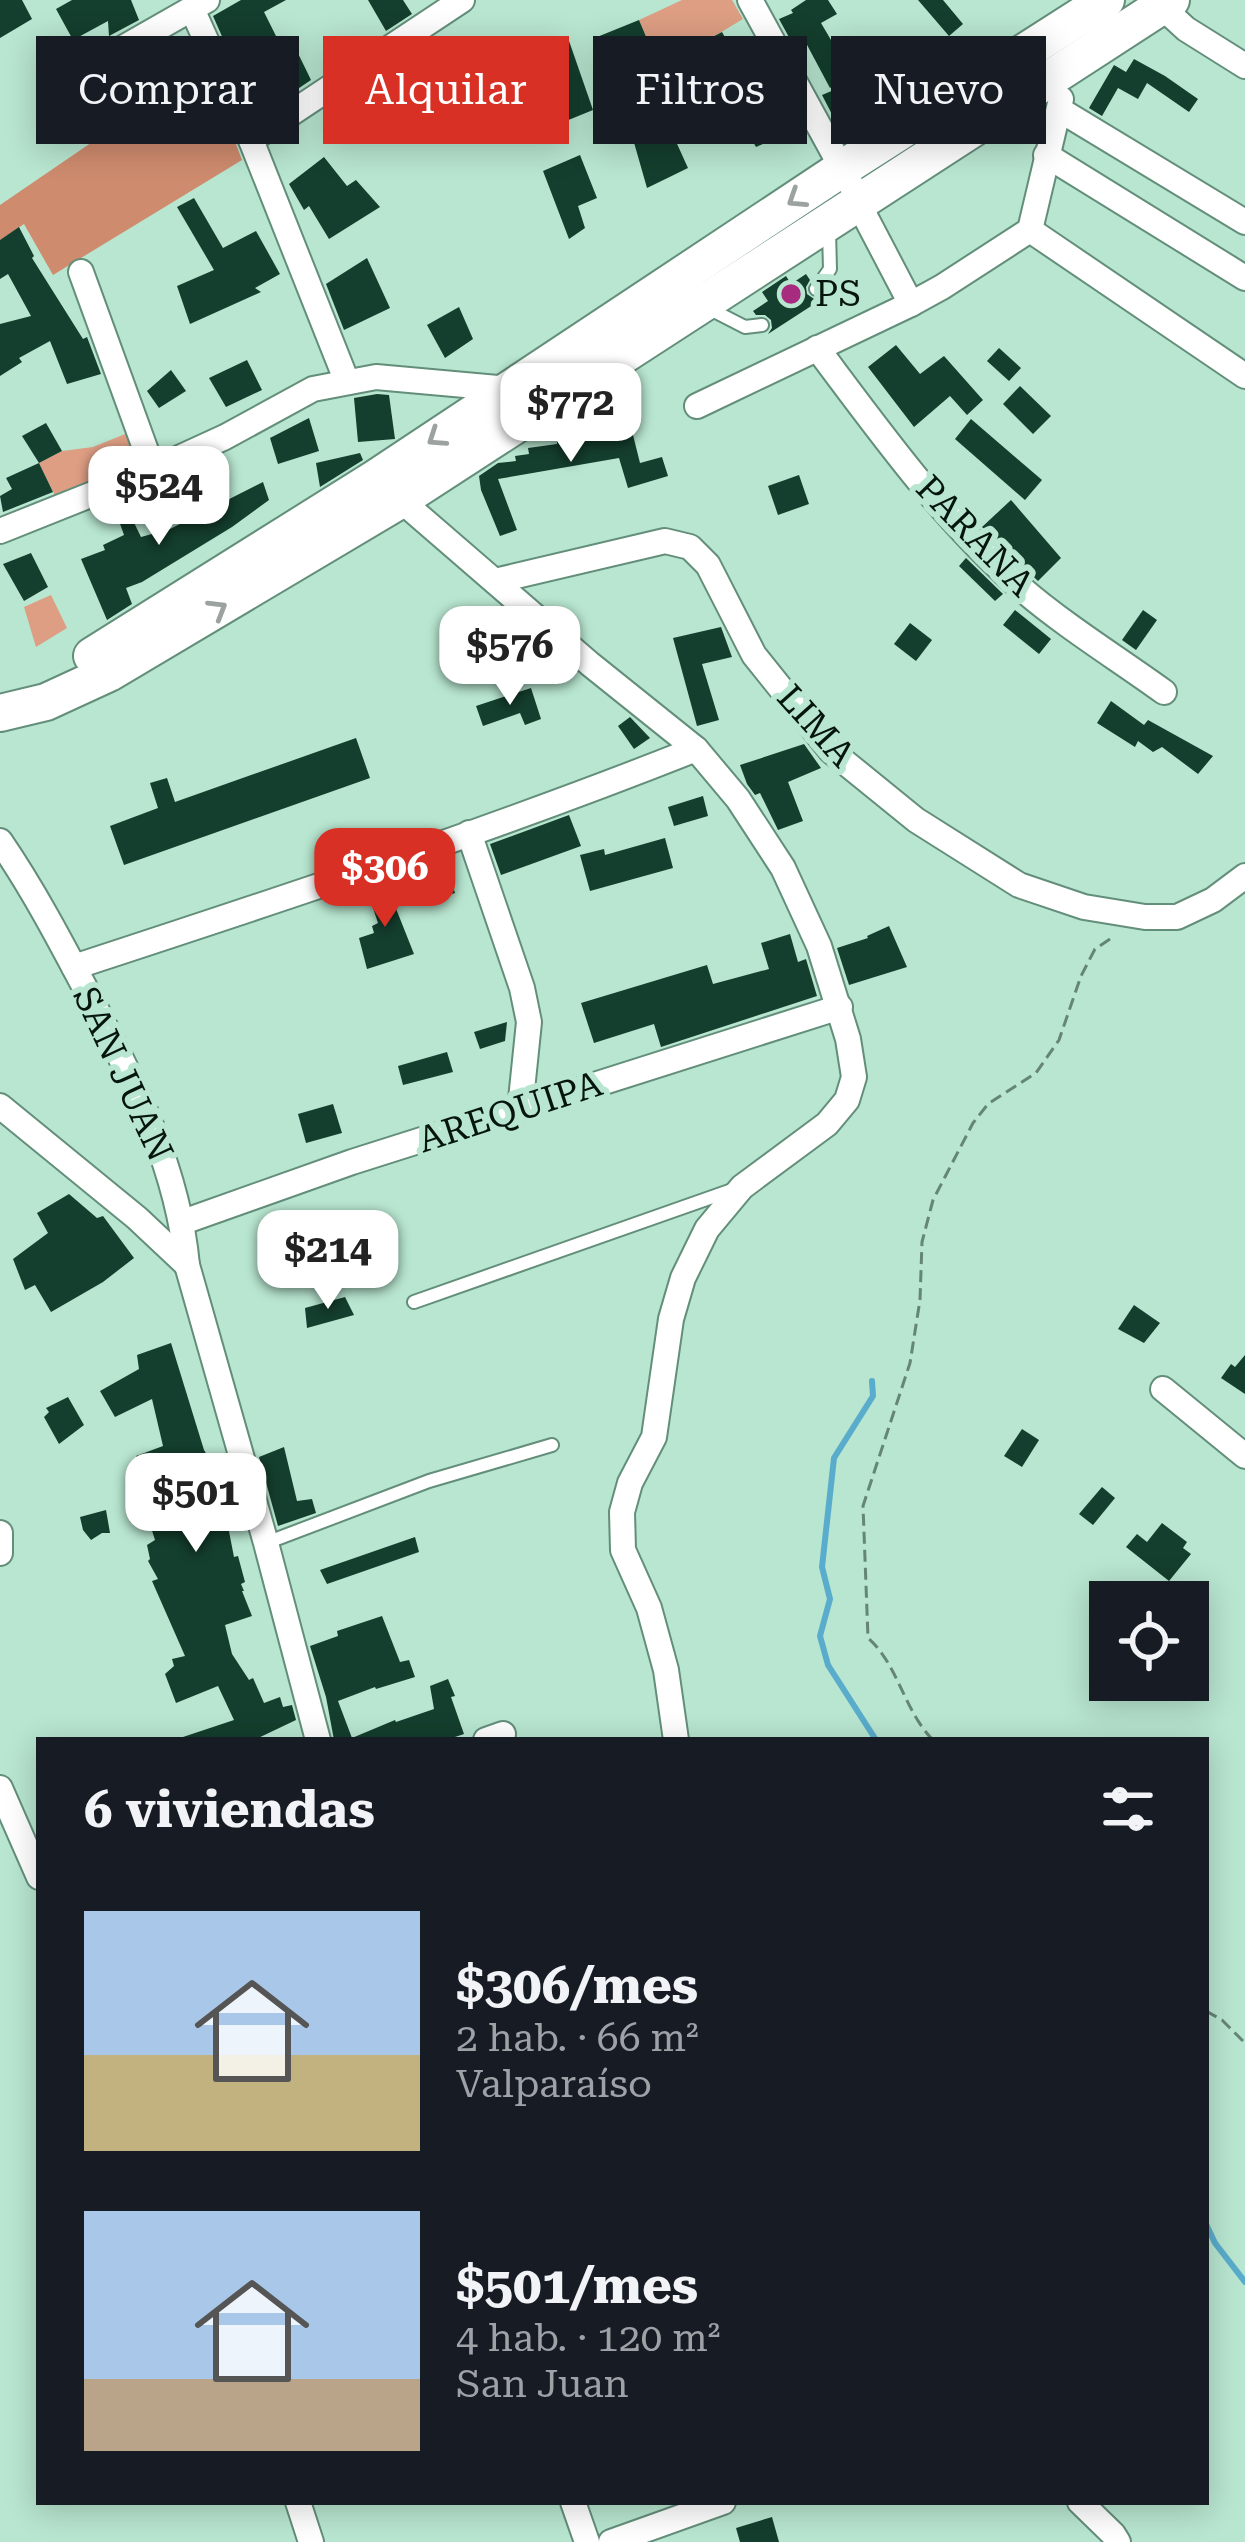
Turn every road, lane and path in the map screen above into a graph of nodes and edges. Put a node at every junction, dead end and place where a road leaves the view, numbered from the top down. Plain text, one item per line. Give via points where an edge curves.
1 (462, 0) edge
2 (750, 0) edge
3 (1106, 0) edge
4 (1166, 3) edge
5 (200, 4) edge
6 (144, 36) edge
7 (212, 36) edge
8 (1245, 66) edge
9 (1067, 68) junction
10 (299, 108) edge
11 (1060, 110) junction
12 (253, 144) edge
13 (1046, 155) junction
14 (843, 169) junction
15 (861, 203) junction
16 (1245, 222) edge
17 (829, 224) junction
18 (1030, 230) junction
19 (81, 272) dead end
20 (1245, 278) edge
21 (816, 289) dead end
22 (911, 304) junction
23 (702, 305) junction
24 (762, 325) dead end
25 (817, 349) junction
26 (1245, 376) edge
27 (347, 382) junction
28 (509, 389) junction
29 (697, 406) dead end
30 (153, 470) junction
31 (388, 489) junction
32 (0, 531) edge
33 (495, 580) junction
34 (0, 691) edge
35 (1164, 692) dead end
36 (0, 713) edge
37 (696, 749) junction
38 (469, 833) junction
39 (0, 841) edge
40 (1245, 876) edge
41 (1145, 917) junction
42 (74, 967) junction
43 (840, 1007) junction
44 (0, 1106) edge
45 (520, 1109) junction
46 (742, 1187) junction
47 (183, 1222) junction
48 (187, 1265) junction
49 (414, 1302) dead end
50 (1162, 1389) dead end
51 (552, 1445) dead end
52 (1245, 1456) edge
53 (0, 1533) edge
54 (266, 1543) junction
55 (0, 1553) edge
56 (317, 1737) edge
57 (676, 1737) edge
58 (931, 1737) edge
59 (0, 1788) edge
60 (36, 1870) edge
61 (1209, 2013) edge
62 (1245, 2043) edge
63 (299, 2505) edge
64 (574, 2505) edge
65 (715, 2505) edge
66 (1083, 2505) edge
67 (311, 2542) edge
68 (587, 2542) edge
69 (611, 2542) edge
70 (1118, 2542) edge

1 - 10 street
2 - 14 street
3 - 14 main road
4 - 8 street via 1186,29
4 - 9 main road
5 - 6 street
5 - 7 street
9 - 11 street
9 - 15 main road
11 - 13 street
11 - 16 street
12 - 27 street
13 - 18 street
13 - 20 street
14 - 15 street
14 -> 28 main road
15 - 17 main road
15 - 22 street
17 - 21 lane via 830,269
17 - 23 main road
18 - 22 street
18 - 26 street
19 - 30 street
22 - 25 street
23 - 24 lane via 745,327
23 - 31 main road
25 - 29 street
25 - 35 street, PARANA via 966,536 1024,590
27 - 28 street via 376,377
27 - 30 street via 313,389
28 -> 31 main road
30 - 32 street
31 - 33 street
31 - 34 main road via 98,652
36 -> 31 main road via 109,673
33 - 37 street
33 - 41 street, LIMA via 665,541 690,547 708,565 754,655 831,751 916,820 1019,886
37 - 38 street
37 - 43 street via 783,868
38 - 42 street
38 - 45 street via 523,988 529,1022
39 - 42 street, SAN JUAN
40 - 41 street, LIMA via 1177,916
41 - 58 path via 1095,949 1059,1040 1036,1073 973,1123 933,1200 922,1242 910,1364 863,1506 868,1637
42 - 47 street, SAN JUAN via 140,1096
43 - 45 street, AREQUIPA
43 - 46 street via 854,1077 848,1100
44 - 48 street
45 - 47 street, AREQUIPA
46 - 49 lane
46 - 57 street via 707,1229 682,1278 655,1437 622,1512 623,1550 649,1608
47 - 48 street, SAN JUAN
48 - 54 street, SAN JUAN
50 - 52 street
51 - 54 lane
53 - 55 street
54 - 56 street, SAN JUAN
59 - 60 street
61 - 62 path
63 - 67 street
64 - 68 street
65 - 69 street
66 - 70 street

